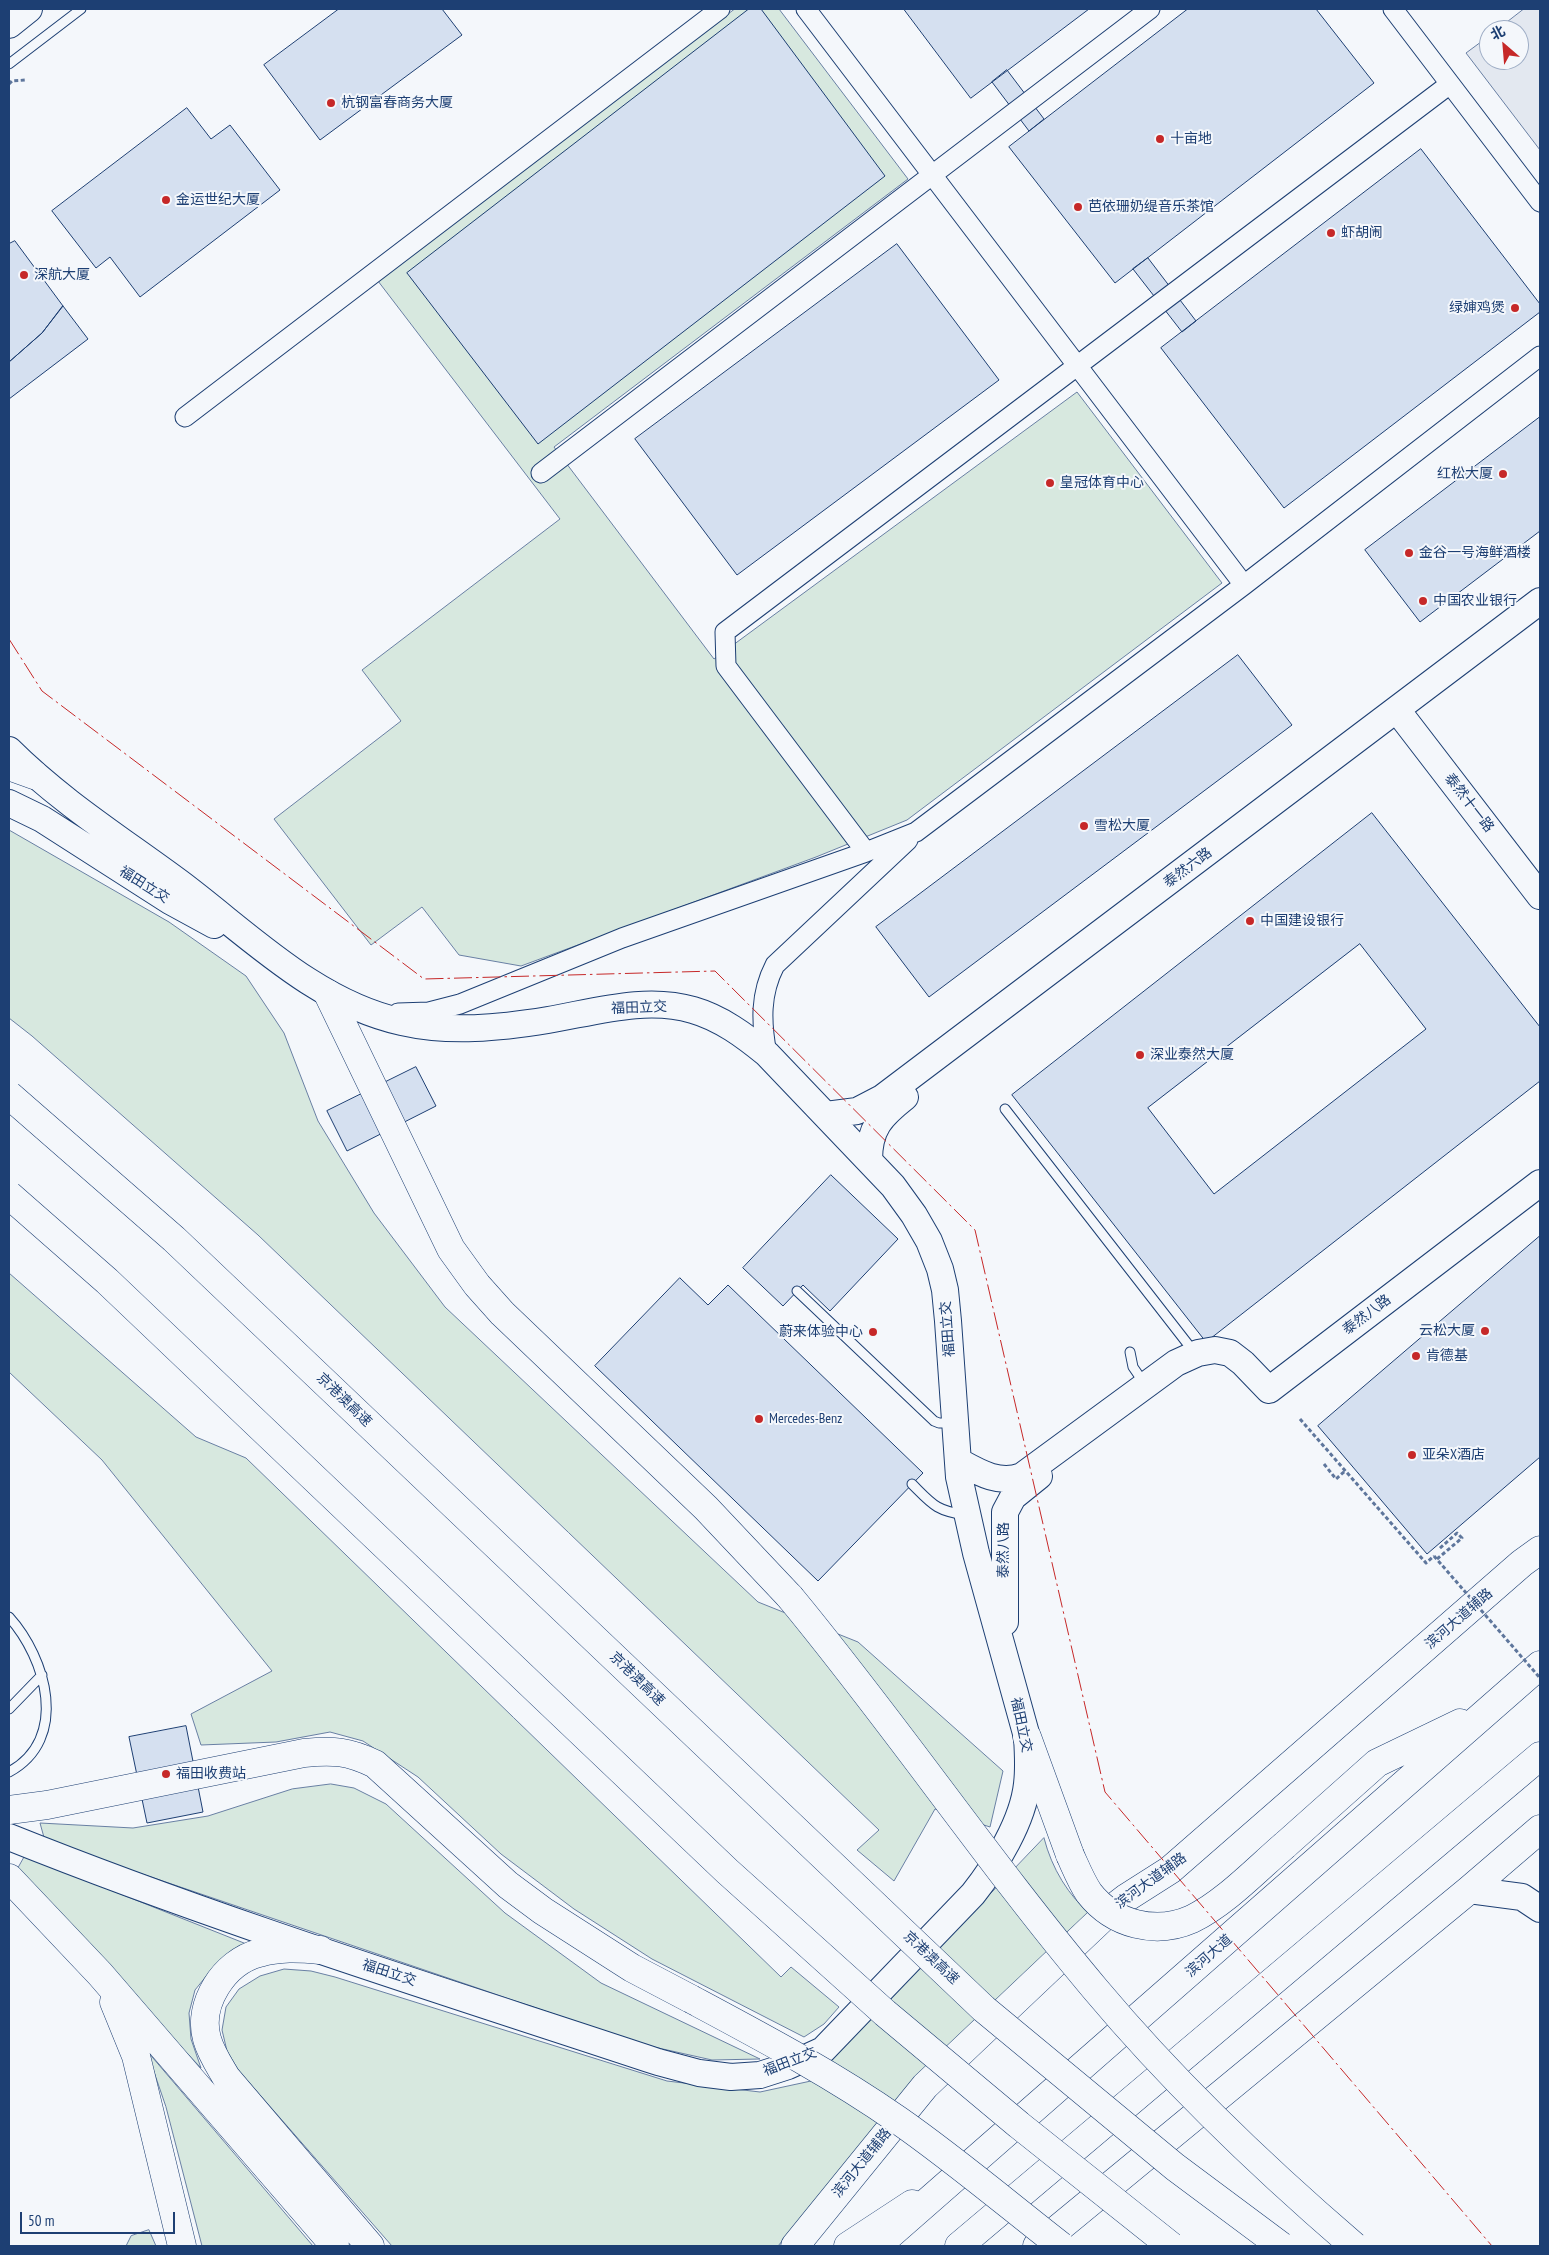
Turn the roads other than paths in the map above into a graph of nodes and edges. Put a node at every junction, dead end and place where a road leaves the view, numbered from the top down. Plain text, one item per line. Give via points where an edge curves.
1 (29, 9) edge
2 (81, 9) edge
3 (720, 9) edge
4 (806, 9) edge
5 (1150, 9) edge
6 (1397, 10) edge
7 (9, 25) edge
8 (9, 64) edge
9 (1450, 84) junction
10 (932, 175) junction
11 (1540, 202) edge
12 (1540, 356) edge
13 (1077, 366) junction
14 (185, 417) dead end
15 (541, 473) dead end
16 (1244, 585) junction
17 (1540, 601) edge
18 (1540, 616) edge
19 (1400, 714) junction
20 (9, 750) edge
21 (9, 766) edge
22 (34, 775) junction
23 (9, 803) edge
24 (916, 832) junction
25 (866, 852) junction
26 (1540, 896) edge
27 (282, 963) junction
28 (328, 994) junction
29 (359, 1008) junction
30 (767, 1054) junction
31 (9, 1095) edge
32 (1005, 1109) dead end
33 (826, 1115) junction
34 (869, 1160) junction
35 (1540, 1183) edge
36 (9, 1195) edge
37 (796, 1291) dead end
38 (1130, 1352) dead end
39 (1193, 1355) junction
40 (1145, 1386) junction
41 (955, 1422) junction
42 (958, 1461) junction
43 (912, 1484) dead end
44 (966, 1515) junction
45 (1540, 1550) edge
46 (9, 1617) edge
47 (1004, 1653) junction
48 (1540, 1665) edge
49 (42, 1675) junction
50 (9, 1709) edge
51 (1488, 1710) junction
52 (1026, 1737) junction
53 (1540, 1756) edge
54 (9, 1772) edge
55 (9, 1810) edge
56 (1540, 1829) edge
57 (9, 1837) edge
58 (9, 1878) edge
59 (1470, 1890) junction
60 (1540, 1909) edge
61 (320, 1950) junction
62 (100, 1974) junction
63 (980, 2158) junction
64 (1020, 2194) junction
65 (182, 2246) edge
66 (335, 2246) edge
67 (370, 2246) edge
68 (795, 2246) edge
69 (848, 2246) edge
70 (877, 2246) edge
71 (959, 2246) edge
72 (976, 2246) edge
73 (1037, 2246) edge
74 (1061, 2246) edge
75 (1171, 2246) edge
76 (1281, 2246) edge
77 (1354, 2246) edge

1 - 7 street
2 - 8 lane
3 - 14 street
4 - 10 street
5 - 10 street
6 - 9 street
9 - 11 street
9 - 13 street
10 - 13 street
10 - 15 street
12 - 16 street
13 - 16 street
13 - 25 street via 725,632 726,666
16 - 24 street
17 - 19 street, 泰然六路
18 - 19 street, 泰然六路
19 - 26 street, 泰然十一路
19 - 33 street, 泰然六路 via 882,1098 857,1111
19 - 34 street, 泰然六路 via 894,1106 873,1130
20 - 22 street, 福田立交
21 - 22 main road
22 - 27 street, 福田立交
23 - 27 street, 福田立交 via 42,819 170,901
24 - 25 street
24 - 30 street via 775,965 768,979 762,1011
25 - 29 street via 622,938 460,1004 409,1013
27 - 28 street, 福田立交
28 - 29 street, 福田立交
28 - 77 main road, bridge via 452,1249 476,1285 502,1314 745,1546 831,1646 1096,1990 1212,2116 1284,2186
29 - 30 street, 福田立交 via 402,1022 436,1028 471,1029 511,1026 614,1007 665,1005 693,1010 720,1021
30 - 33 street, 福田立交
31 - 76 main road, 京港澳高速, bridge via 181,1246 984,2008 1175,2167
32 - 39 lane
33 - 34 street, 福田立交
34 - 41 street, 福田立交 via 893,1186 929,1241 948,1321
35 - 39 street, 泰然八路 via 1269,1390 1230,1353 1215,1350
36 - 75 main road, bridge via 107,1281 734,1877 885,2013
37 - 41 lane via 934,1421 939,1424
38 - 40 lane via 1133,1367
39 - 40 street, 泰然八路 via 1176,1363
39 - 47 street, 泰然八路 via 1181,1369 1009,1502 1004,1517
40 - 42 street, 泰然八路 via 1022,1476 996,1479
41 - 42 street, 福田立交
42 - 44 street, 福田立交
43 - 44 lane via 937,1508
44 - 47 street, 福田立交
45 - 68 main road, 滨河大道辅路 via 1170,1870 1113,1908 925,2086
46 - 49 lane via 27,1642
47 - 52 street, 福田立交
48 - 51 main road, 滨河大道
49 - 50 lane
49 - 54 lane via 46,1716 42,1733 35,1748
51 - 52 main road, bridge via 1377,1763 1210,1908 1171,1926 1133,1924 1102,1906 1090,1894 1070,1855
51 - 63 main road, 滨河大道
52 - 61 street, 福田立交 via 1029,1761 1027,1786 994,1868 823,2050 760,2075 731,2077 658,2062
53 - 64 main road
55 - 74 main road, bridge via 304,1753 332,1750 354,1754 374,1764 508,1885 543,1911 632,1968 795,2054 862,2096 900,2121
56 - 59 main road
57 - 61 street, 福田立交
58 - 62 main road
59 - 60 street via 1522,1897
59 - 73 main road
61 - 67 main road via 281,1948 257,1953 237,1965 221,1979 210,1999 205,2017 207,2039 226,2077
62 - 65 main road via 136,2056
62 - 66 main road
63 - 69 main road
63 - 70 main road, 滨河大道
64 - 71 main road
64 - 72 main road

